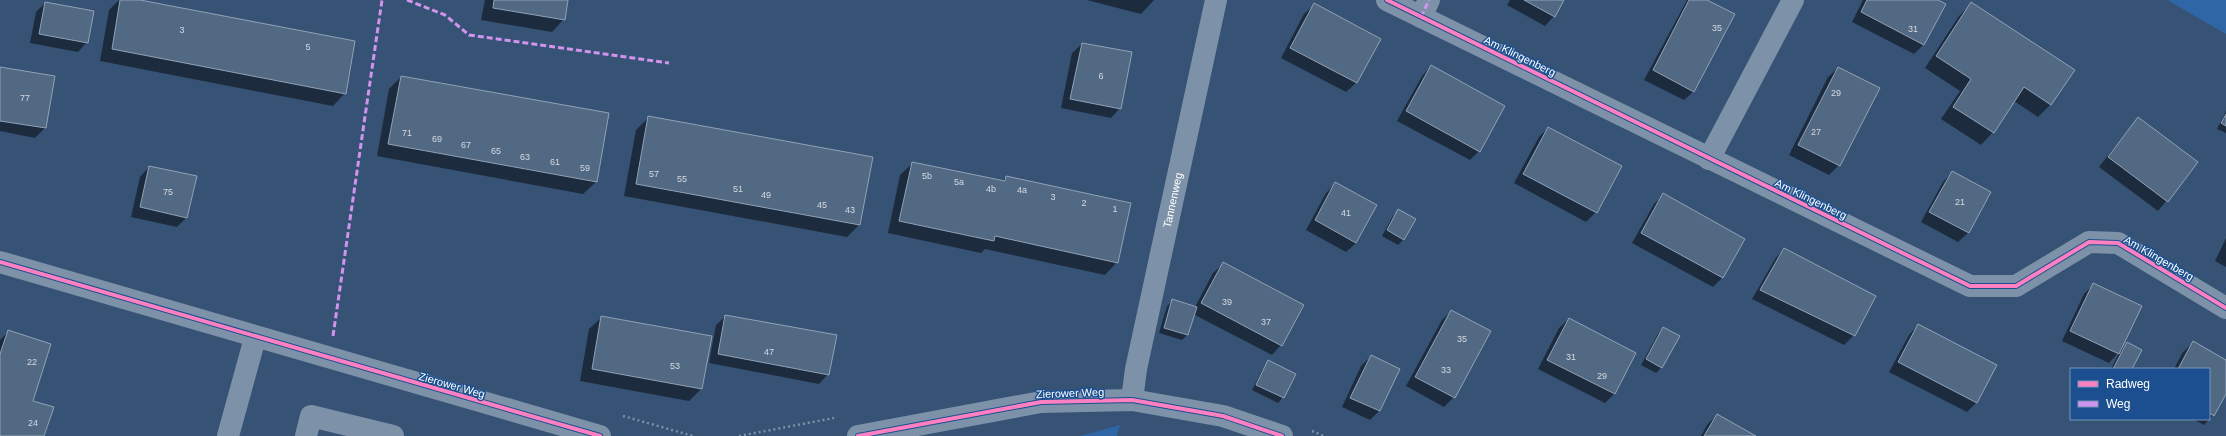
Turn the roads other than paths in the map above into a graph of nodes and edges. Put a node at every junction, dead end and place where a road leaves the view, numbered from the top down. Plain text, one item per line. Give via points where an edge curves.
1 (1216, 0) edge
2 (1387, 0) edge
3 (1793, 0) edge
4 (1425, 8) edge
5 (1709, 159) junction
6 (0, 262) edge
7 (2226, 308) edge
8 (255, 338) junction
9 (1132, 400) junction
10 (233, 434) edge
11 (306, 436) edge
12 (393, 436) edge
13 (600, 436) edge
14 (858, 436) edge
15 (1282, 436) edge

1 - 9 street, Tannenweg via 1136,369
2 - 4 street, Am Klingenberg
3 - 5 street
4 - 5 street, Am Klingenberg
5 - 7 street, Am Klingenberg via 1970,286 2016,286 2089,242 2118,243
6 - 8 street, Zierower Weg
8 - 10 street
8 - 13 street, Zierower Weg
9 - 14 street, Zierower Weg via 1040,402
9 - 15 street, Zierower Weg via 1224,416
11 - 12 street via 311,416

